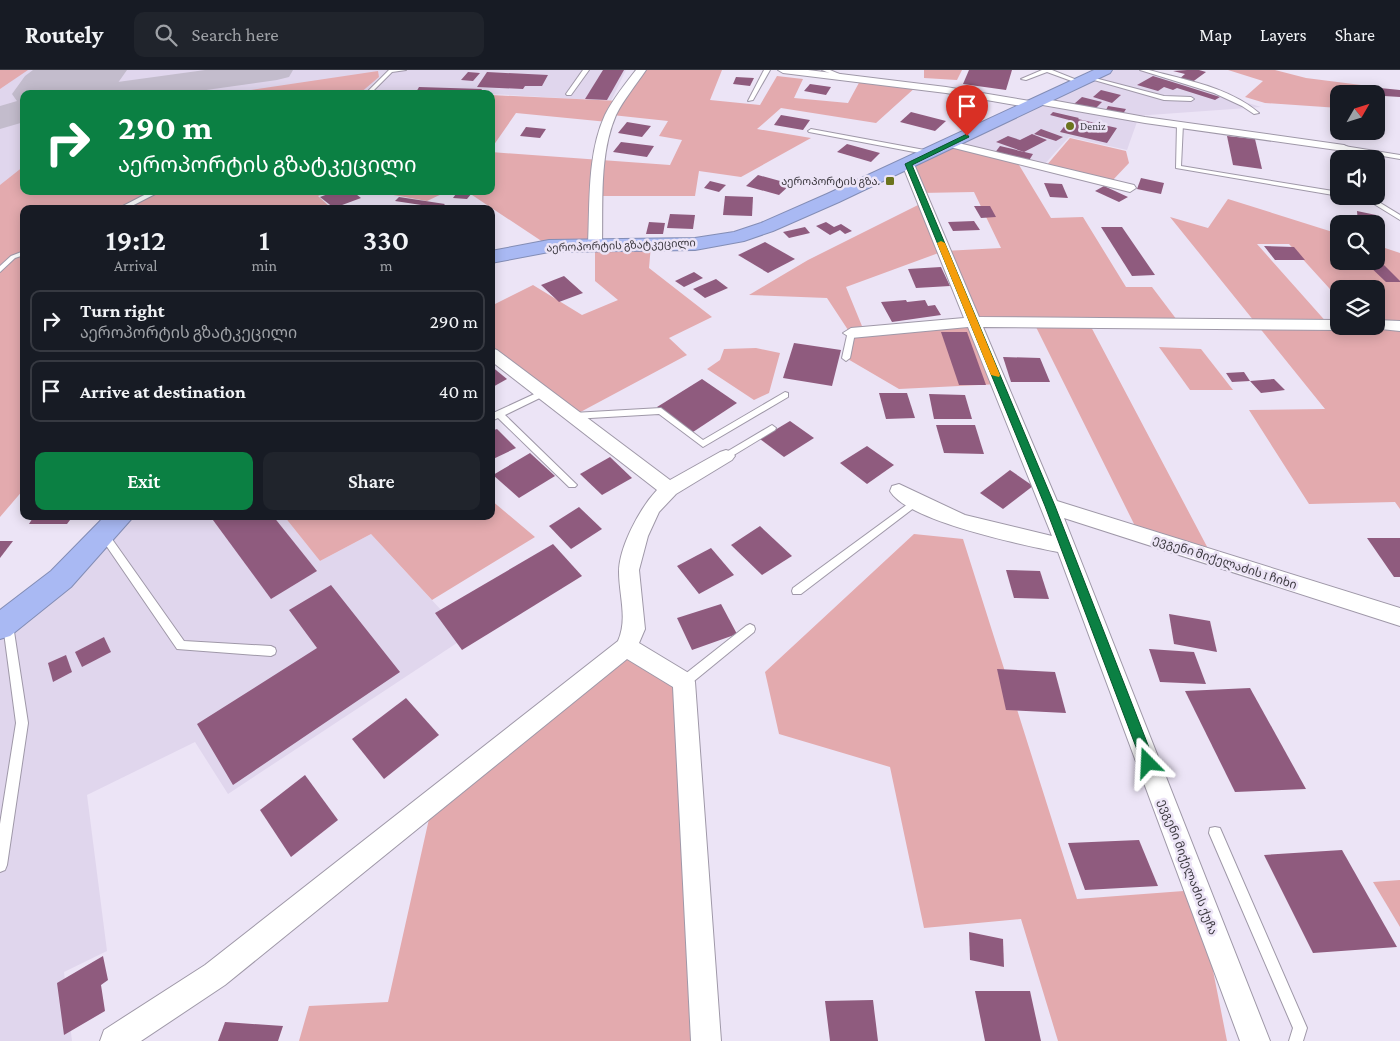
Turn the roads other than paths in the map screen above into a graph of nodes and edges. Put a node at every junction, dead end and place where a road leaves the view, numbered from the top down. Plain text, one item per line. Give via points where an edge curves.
1 (403, 70) edge
2 (586, 70) edge
3 (641, 70) edge
4 (767, 70) edge
5 (783, 70) edge
6 (826, 70) edge
7 (1104, 70) edge
8 (1144, 70) edge
9 (392, 71) edge
10 (840, 73) edge
11 (1024, 79) dead end
12 (1084, 80) junction
13 (371, 90) edge
14 (568, 94) dead end
15 (1191, 99) dead end
16 (750, 100) dead end
17 (1037, 103) junction
18 (1256, 113) dead end
19 (1180, 124) junction
20 (811, 131) dead end
21 (950, 144) junction
22 (1349, 149) joint
23 (930, 153) junction
24 (1400, 157) edge
25 (908, 164) junction
26 (1130, 188) dead end
27 (1330, 192) edge
28 (150, 195) edge
29 (128, 205) edge
30 (1376, 205) edge
31 (1400, 218) edge
32 (595, 245) junction
33 (20, 254) edge
34 (495, 256) edge
35 (0, 270) edge
36 (974, 322) junction
37 (1330, 325) edge
38 (1385, 326) edge
39 (1400, 326) edge
40 (850, 333) joint
41 (495, 356) edge
42 (846, 358) dead end
43 (543, 393) junction
44 (785, 395) dead end
45 (495, 416) edge
46 (573, 416) junction
47 (772, 428) dead end
48 (726, 456) joint
49 (572, 485) dead end
50 (670, 489) junction
51 (899, 491) dead end
52 (916, 502) junction
53 (1050, 506) junction
54 (113, 525) edge
55 (1065, 546) junction
56 (797, 591) dead end
57 (1400, 617) edge
58 (4, 624) edge
59 (750, 629) dead end
60 (626, 648) junction
61 (271, 651) dead end
62 (684, 682) junction
63 (1215, 833) dead end
64 (0, 865) edge
65 (116, 1041) edge
66 (706, 1041) edge
67 (1255, 1041) edge
68 (1296, 1041) edge

1 - 9 lane
2 - 14 lane
3 - 32 street via 608,122 599,160
4 - 16 lane
5 - 10 street
6 - 10 lane
7 - 12 highway, აეროპორტის გზატკეცილი
8 - 18 lane via 1211,90 1244,104
9 - 13 lane
10 - 17 street
11 - 12 lane via 1047,70
12 - 15 lane via 1164,98
12 - 17 highway, აეროპორტის გზატკეცილი
17 - 19 street
17 - 21 highway, აეროპორტის გზატკეცილი
19 - 22 street
19 - 27 lane via 1178,166
20 - 23 lane
21 - 23 highway, აეროპორტის გზატკეცილი
21 - 26 street
22 - 24 lane
23 - 25 highway, აეროპორტის გზატკეცილი
25 - 32 highway, აეროპორტის გზატკეცილი via 767,227 737,237 695,244
25 - 36 street, ევგენი მიქელაძის ქუჩა
28 - 29 lane
30 - 31 lane
32 - 34 highway, აეროპორტის გზატკეცილი via 549,246
33 - 35 lane
36 - 37 street
36 - 40 street
36 - 53 street, ევგენი მიქელაძის ქუჩა
38 - 39 street
40 - 42 lane
41 - 43 street
43 - 45 lane
43 - 46 street
44 - 46 lane via 703,444 661,411
45 - 49 lane
46 - 50 street
47 - 48 lane
48 - 50 street
50 - 60 street via 651,508 638,536 629,570 634,629
51 - 52 street
52 - 55 street via 948,518
52 - 56 lane
53 - 55 street, ევგენი მიქელაძის ქუჩა
53 - 57 street, ევგენი მიქელაძის I ჩიხი
54 - 58 highway via 61,579
54 - 61 lane via 181,646
55 - 67 street, ევგენი მიქელაძის ქუჩა
58 - 64 lane via 22,723
59 - 62 lane
60 - 62 street
60 - 65 street via 215,975
62 - 66 street
63 - 68 lane via 1300,1028

